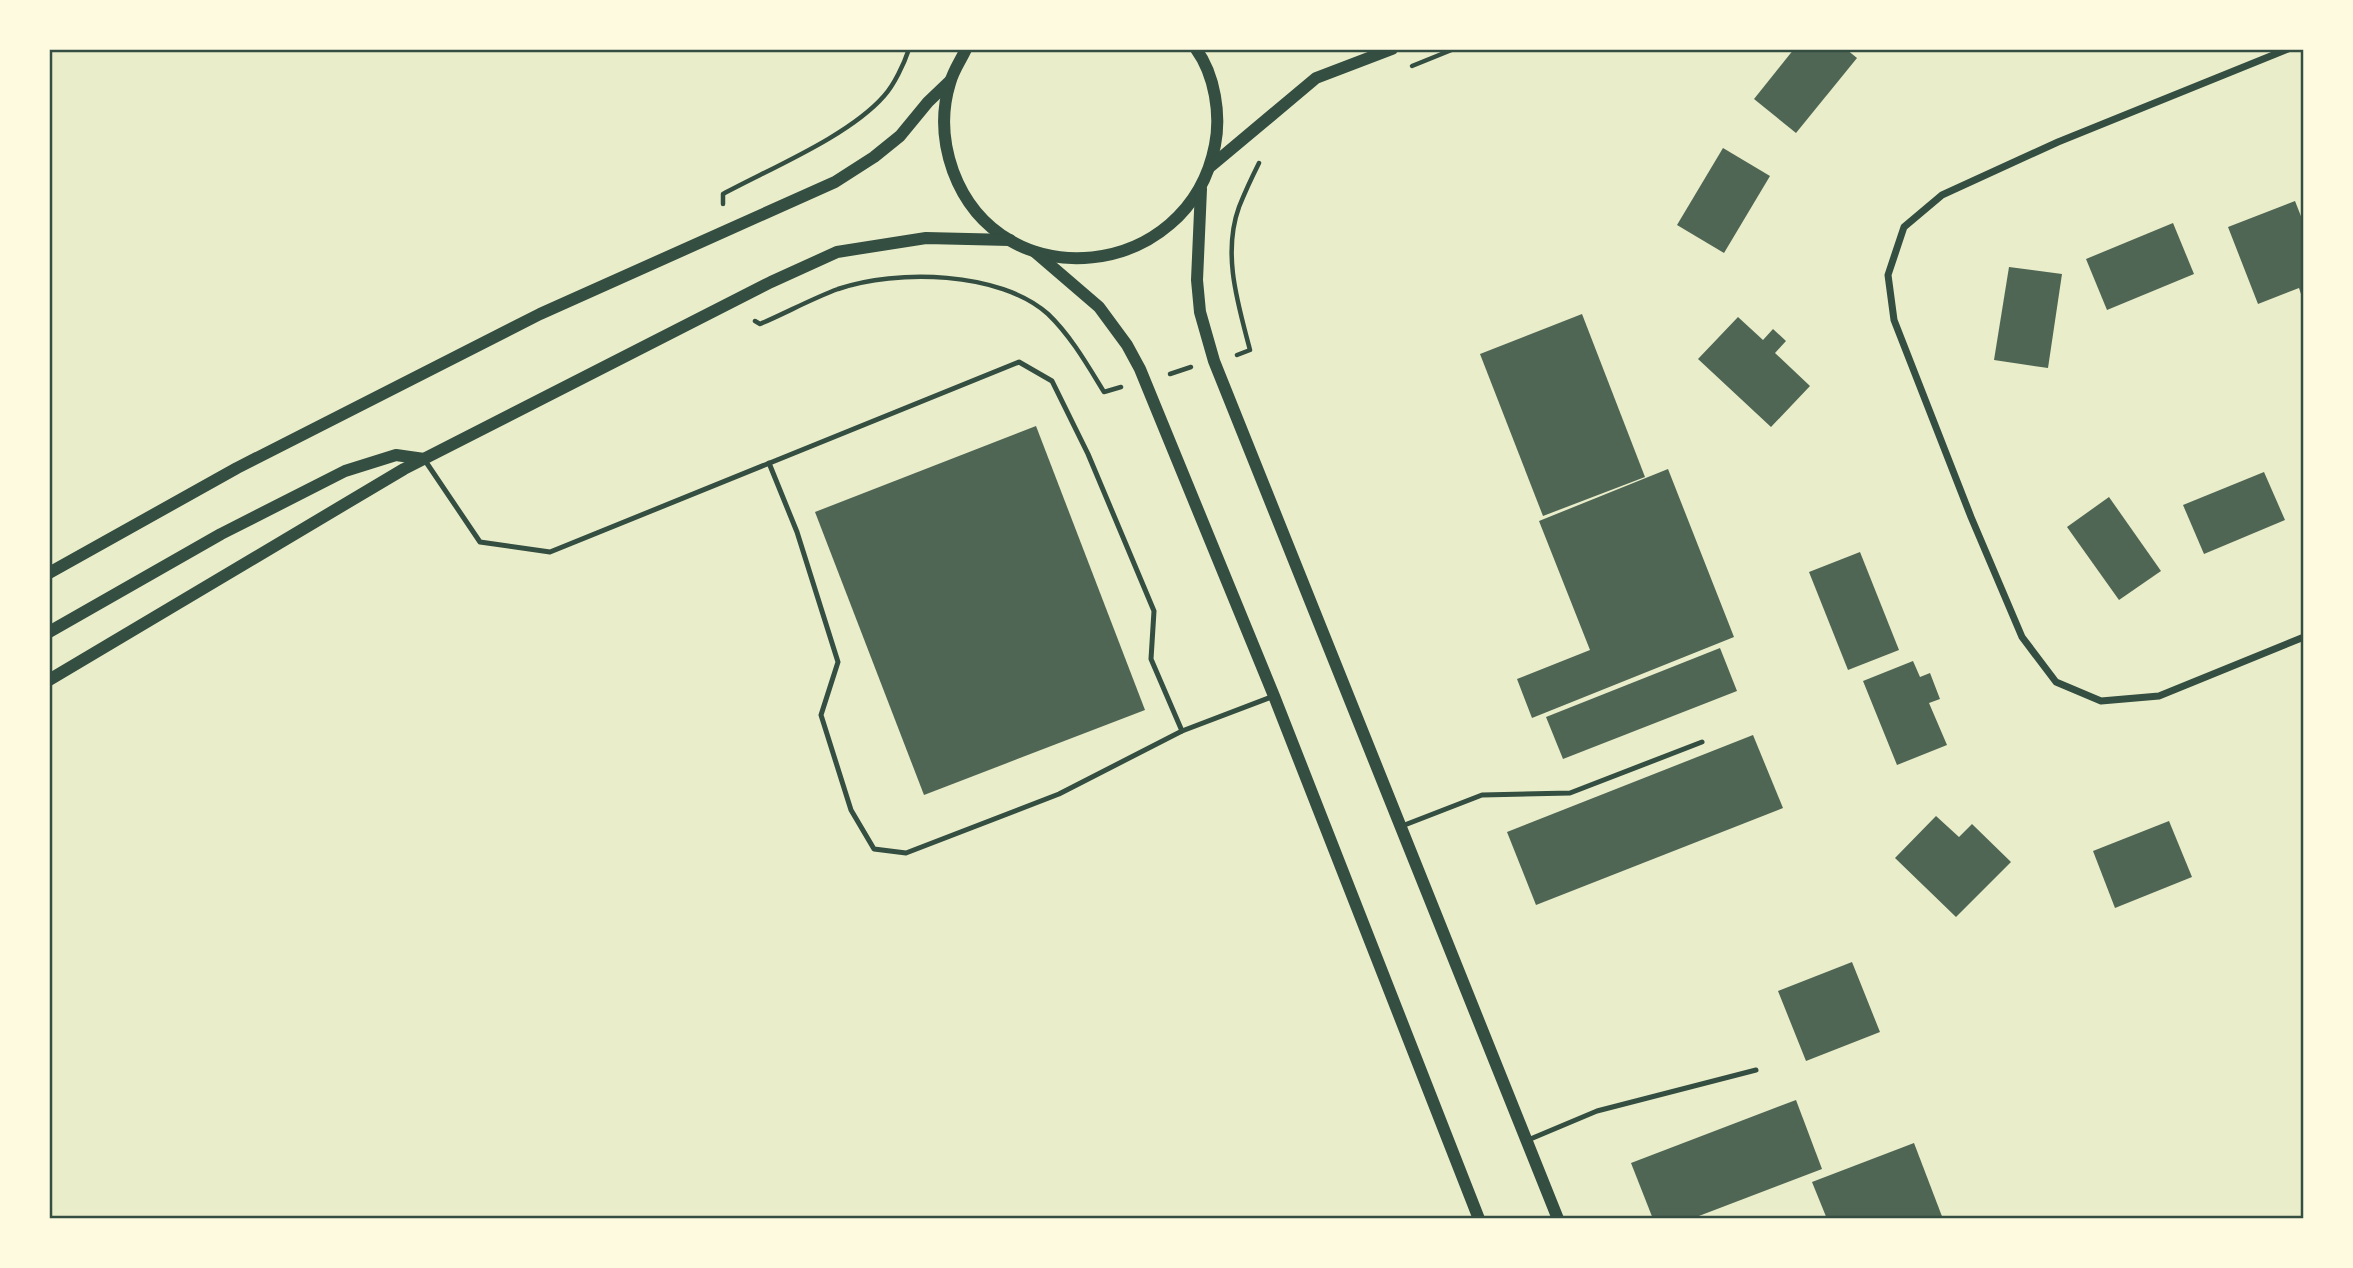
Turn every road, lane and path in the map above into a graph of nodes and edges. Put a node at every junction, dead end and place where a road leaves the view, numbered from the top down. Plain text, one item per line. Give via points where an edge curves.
1 (909, 49) edge
2 (966, 49) edge
3 (1196, 49) edge
4 (1392, 49) edge
5 (1454, 49) edge
6 (2288, 49) edge
7 (1406, 68) dead end
8 (950, 81) junction
9 (1259, 161) dead end
10 (1211, 166) junction
11 (1201, 189) junction
12 (723, 194) dead end
13 (1010, 240) junction
14 (1035, 252) junction
15 (760, 324) dead end
16 (1241, 354) dead end
17 (1186, 368) dead end
18 (1172, 373) dead end
19 (1116, 389) dead end
20 (424, 459) junction
21 (769, 463) junction
22 (49, 573) edge
23 (49, 632) edge
24 (2304, 637) edge
25 (49, 680) edge
26 (1274, 696) junction
27 (1182, 731) junction
28 (1702, 742) dead end
29 (1401, 827) junction
30 (1756, 1070) dead end
31 (1527, 1140) junction
32 (1479, 1219) edge
33 (1558, 1219) edge

1 - 12 path via 886,95 862,117
2 - 8 street
3 - 10 street via 1214,91 1218,128
4 - 10 street via 1316,78
5 - 7 path
6 - 24 street via 2058,142 1942,195 1904,227 1888,275 1894,320 1971,517 2022,637 2056,682 2101,701 2159,696
8 - 13 street via 943,117 947,154 960,188 981,218
8 - 22 street via 900,136 835,183 516,325 237,468
9 - 16 path via 1238,209 1231,251 1234,289 1250,350
10 - 11 street
11 - 14 street via 1177,219 1135,247 1111,256 1073,259
11 - 29 street via 1197,280 1200,312 1214,360
13 - 14 street
13 - 20 street via 926,238 837,252
14 - 26 street via 1099,307 1128,345 1157,405
15 - 19 path via 840,289 892,279 946,277 1013,291 1047,314 1104,392
17 - 18 path
20 - 21 lane via 480,542 550,552
20 - 23 street via 396,455 345,471 221,534
20 - 25 street
21 - 27 lane via 1019,362 1052,381 1154,611 1151,659
21 - 27 lane via 797,532 838,662 821,715 851,810 874,849 906,853 1059,794
26 - 27 lane
26 - 32 street
28 - 29 lane via 1570,793 1482,795
29 - 31 street
30 - 31 lane via 1597,1111
31 - 33 street

